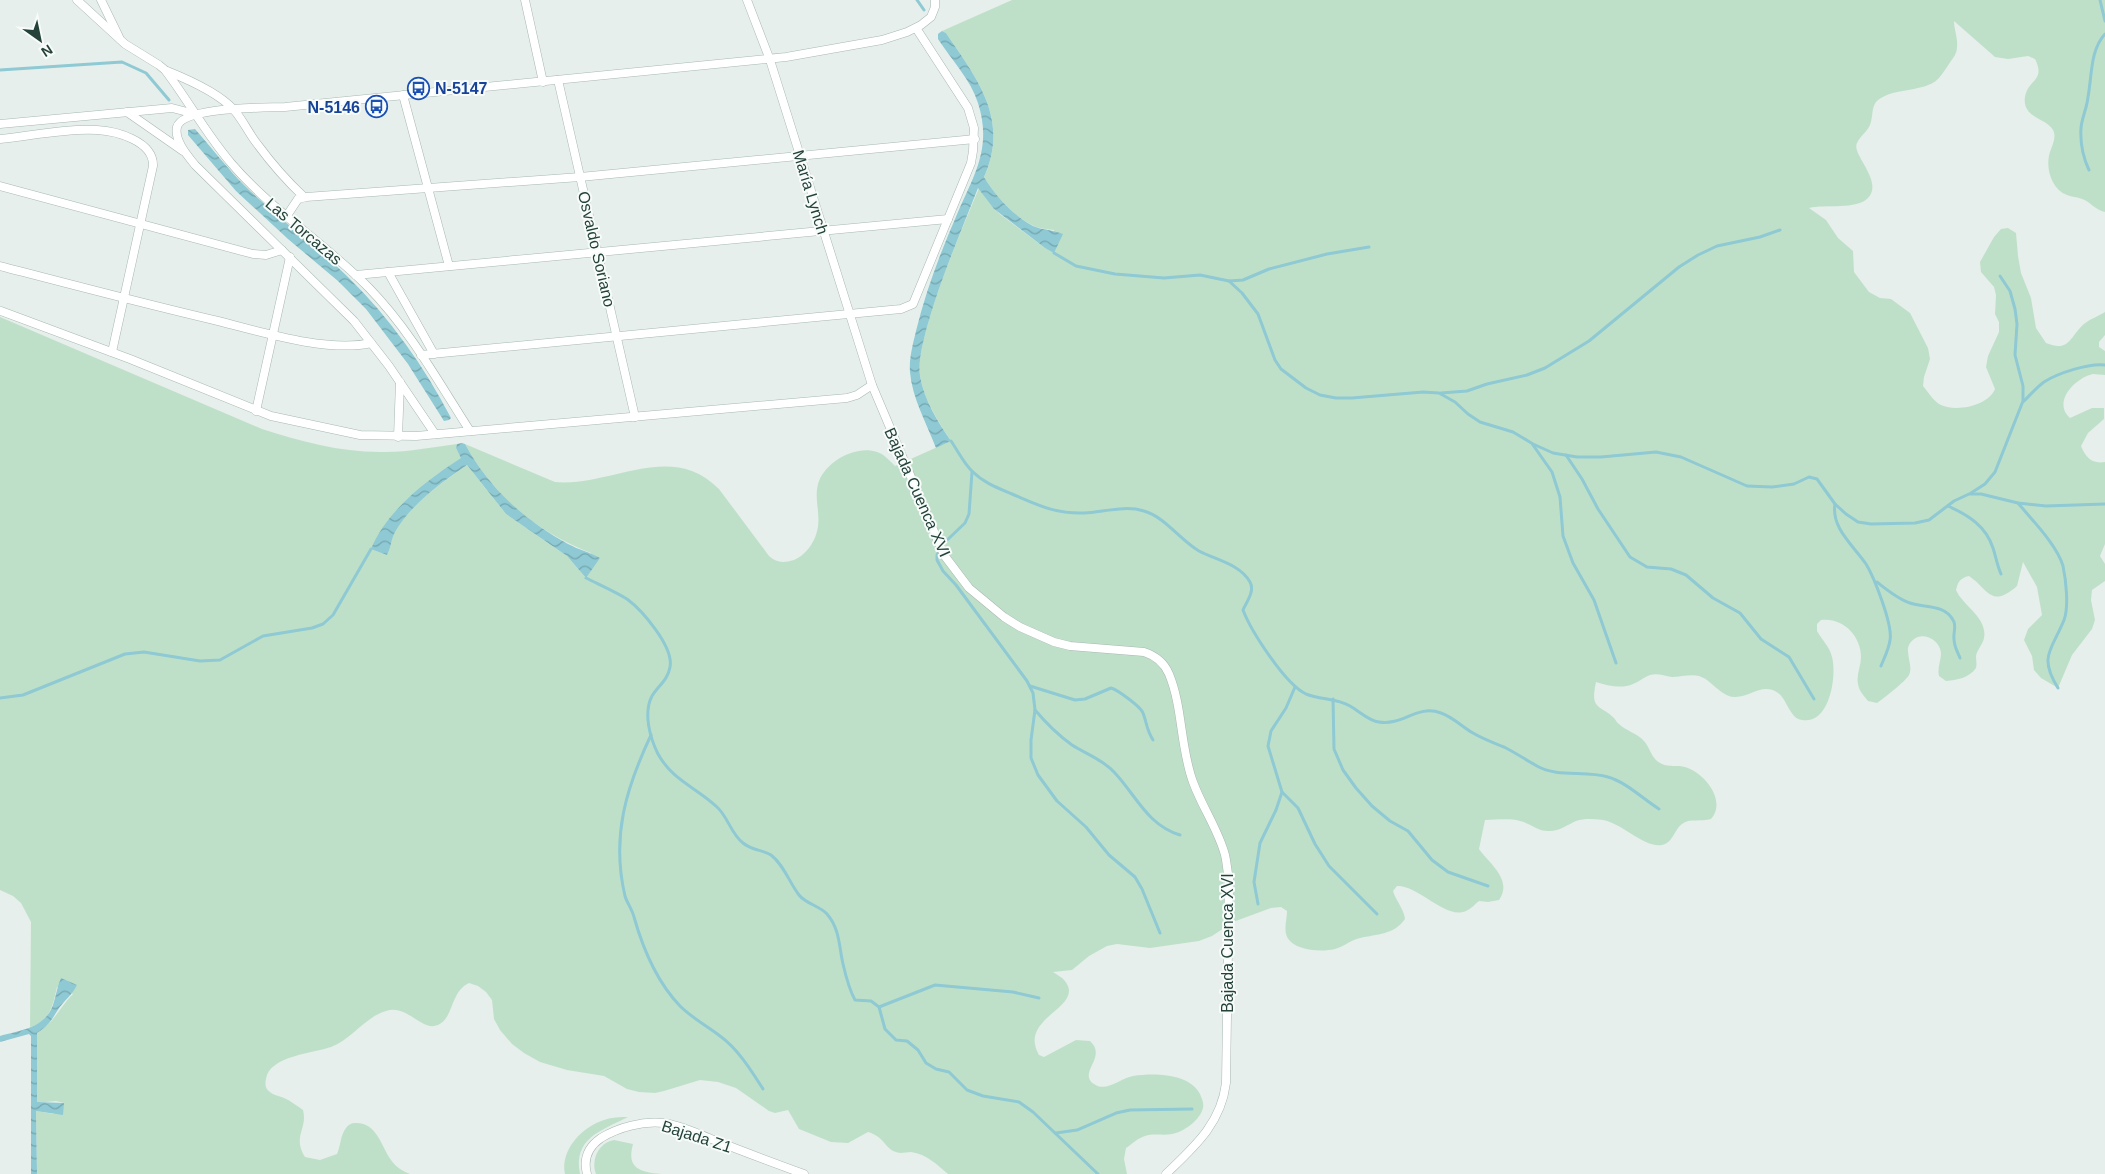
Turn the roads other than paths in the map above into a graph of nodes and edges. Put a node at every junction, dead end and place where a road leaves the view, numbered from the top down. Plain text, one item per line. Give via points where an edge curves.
1 (78, 0) edge
2 (101, 0) edge
3 (525, 0) edge
4 (747, 0) edge
5 (935, 0) edge
6 (916, 28) junction
7 (125, 44) junction
8 (770, 60) junction
9 (165, 70) junction
10 (558, 80) junction
11 (543, 82) junction
12 (403, 95) junction
13 (234, 110) junction
14 (128, 112) junction
15 (195, 114) junction
16 (0, 124) edge
17 (0, 139) edge
18 (974, 139) junction
19 (186, 153) junction
20 (800, 156) junction
21 (580, 177) junction
22 (0, 186) edge
23 (428, 188) junction
24 (304, 198) junction
25 (286, 217) junction
26 (948, 219) junction
27 (140, 224) junction
28 (824, 231) junction
29 (282, 250) junction
30 (597, 252) junction
31 (290, 257) junction
32 (0, 266) edge
33 (449, 266) junction
34 (388, 272) junction
35 (356, 275) junction
36 (124, 298) junction
37 (1, 311) edge
38 (849, 314) junction
39 (272, 334) junction
40 (616, 336) junction
41 (372, 343) junction
42 (112, 352) junction
43 (434, 354) junction
44 (421, 355) junction
45 (400, 382) junction
46 (872, 385) junction
47 (256, 411) junction
48 (635, 417) junction
49 (470, 432) junction
50 (435, 434) junction
51 (398, 437) junction
52 (587, 1174) edge
53 (804, 1174) edge
54 (1166, 1174) edge

1 - 7 street, Las Torcazas
2 - 7 street, Las Torcazas
3 - 11 street
4 - 8 street, María Lynch
5 - 6 street via 931,17
6 - 8 street via 882,40
6 - 18 street via 968,108
7 - 9 street, Las Torcazas
8 - 10 street
8 - 20 street, María Lynch
9 - 13 street via 185,78
9 - 15 street, Las Torcazas
10 - 11 street
10 - 21 street, Osvaldo Soriano
11 - 12 street
12 - 13 street
12 - 23 street
13 - 15 street
13 - 24 street via 257,144
14 - 15 street via 172,108
14 - 16 street
14 - 19 street
15 - 19 street via 185,118 177,128
15 - 25 street, Las Torcazas via 231,163
17 - 27 street via 96,130 119,134 137,142 154,160
18 - 20 street
18 - 26 street via 971,163
19 - 29 street
20 - 21 street
20 - 28 street, María Lynch
21 - 23 street
21 - 30 street, Osvaldo Soriano
22 - 27 street
23 - 24 street
23 - 33 street
24 - 25 street via 298,200
25 - 35 street, Las Torcazas
26 - 28 street
26 - 38 street via 913,304 901,309
27 - 29 street via 253,254 266,255
27 - 36 street
28 - 30 street
28 - 38 street, María Lynch
29 - 31 street
30 - 33 street
30 - 40 street, Osvaldo Soriano
31 - 39 street
31 - 41 street
32 - 36 street
33 - 34 street
34 - 35 street
34 - 43 street
35 - 44 street, Las Torcazas via 384,305
36 - 39 street
36 - 42 street
37 - 42 street
38 - 40 street
38 - 46 street, María Lynch
39 - 41 street via 344,347
39 - 47 street
40 - 43 street
40 - 48 street, Osvaldo Soriano
41 - 45 street
42 - 47 street
43 - 44 street
44 - 49 street, Las Torcazas
45 - 50 street
45 - 51 street
46 - 48 street via 847,398
46 - 54 street, Bajada Cuenca XVI via 944,556 969,588 1012,622 1054,642 1144,652 1154,656 1168,672 1173,685 1193,782 1226,856 1226,1083 1224,1098 1211,1127
47 - 51 street via 339,432
48 - 49 street
49 - 50 street
50 - 51 street
52 - 53 street, Bajada Z1 via 586,1156 596,1141 618,1130 652,1123 676,1126

